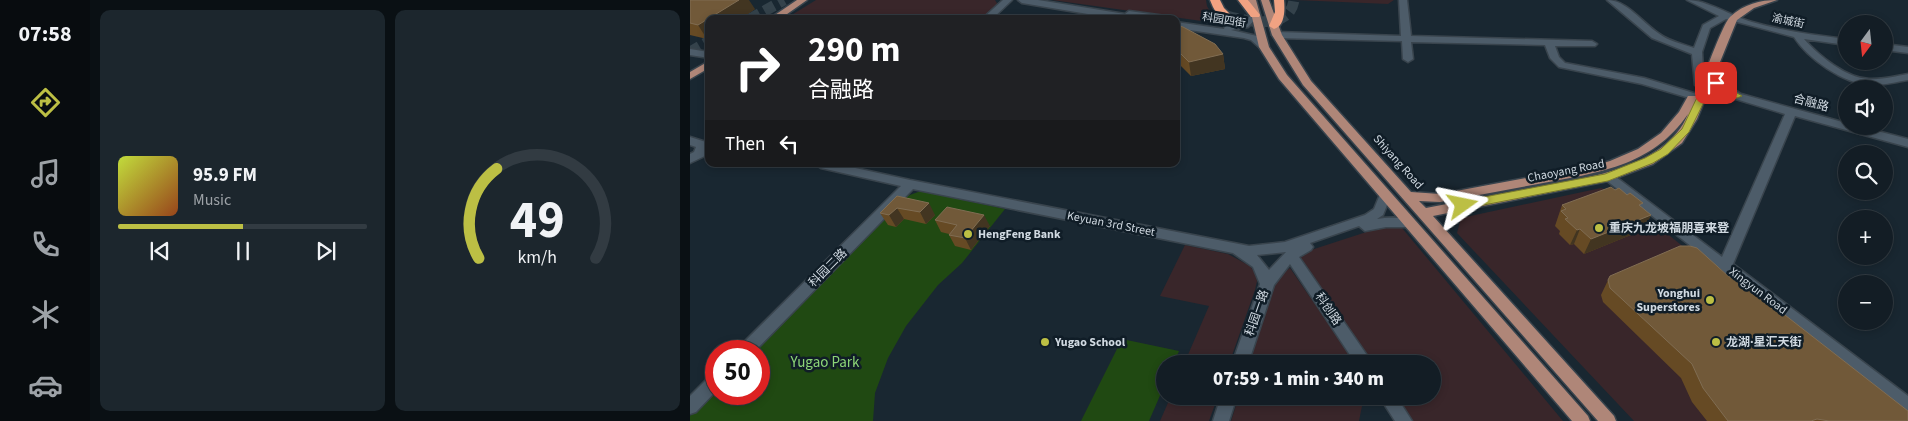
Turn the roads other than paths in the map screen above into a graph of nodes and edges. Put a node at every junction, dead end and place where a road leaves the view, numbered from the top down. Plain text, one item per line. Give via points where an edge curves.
1 (803, 0) edge
2 (811, 0) edge
3 (1008, 0) edge
4 (1022, 0) edge
5 (1215, 0) edge
6 (1246, 0) edge
7 (1265, 0) edge
8 (1270, 0) edge
9 (1279, 0) edge
10 (1404, 0) edge
11 (1611, 0) edge
12 (1691, 0) edge
13 (1752, 0) edge
14 (1773, 0) edge
15 (1082, 9) junction
16 (779, 15) edge
17 (787, 15) edge
18 (991, 15) edge
19 (1114, 15) edge
20 (1132, 15) edge
21 (1255, 15) junction
22 (1227, 16) tunnel mouth
23 (1729, 17) junction
24 (1180, 21) edge
25 (1180, 26) edge
26 (1274, 26) junction
27 (1798, 37) junction
28 (1405, 38) junction
29 (1838, 41) edge
30 (1549, 43) junction
31 (1592, 44) dead end
32 (1264, 47) junction
33 (1893, 48) edge
34 (1908, 50) edge
35 (690, 52) edge
36 (1697, 52) junction
37 (705, 54) edge
38 (1408, 58) dead end
39 (705, 62) edge
40 (705, 67) edge
41 (690, 71) edge
42 (690, 76) edge
43 (1710, 77) junction
44 (1908, 77) edge
45 (1699, 90) junction
46 (1730, 93) junction
47 (1791, 112) junction
48 (690, 135) edge
49 (705, 138) edge
50 (690, 141) edge
51 (1908, 142) edge
52 (699, 153) edge
53 (834, 167) edge
54 (1608, 177) junction
55 (910, 184) junction
56 (1385, 195) junction
57 (1409, 196) junction
58 (1479, 196) junction
59 (1424, 213) junction
60 (1410, 224) junction
61 (1233, 249) junction
62 (1291, 254) junction
63 (1725, 266) junction
64 (1267, 284) junction
65 (756, 340) edge
66 (1243, 355) edge
67 (1359, 355) edge
68 (705, 391) edge
69 (1227, 405) edge
70 (1393, 405) edge
71 (1908, 405) edge
72 (690, 407) edge
73 (1221, 421) edge
74 (1404, 421) edge
75 (1582, 421) edge
76 (1608, 421) edge

1 - 16 main road
2 - 17 main road
3 - 18 street
4 - 15 street
5 - 22 highway via 1219,10
6 - 21 highway
7 - 26 main road, Shiyang Road
8 - 26 highway
9 - 26 highway via 1280,12
10 - 28 street
11 - 36 street via 1655,36
12 - 23 street, 渝城街
13 - 23 main road via 1735,8
14 - 23 main road
15 - 19 street
15 - 20 street
21 - 24 street, 科园四街 via 1250,23 1236,28
21 - 32 main road
23 - 27 street, 渝城街
23 - 36 street via 1706,27
23 - 43 main road, Chaoyang Road
23 - 45 main road, Chaoyang Road
25 - 32 street, 科园四街 via 1246,35
26 - 28 street
26 - 57 main road, Shiyang Road via 1307,83
27 - 29 street, 渝城街
27 - 44 street via 1852,78 1870,82
28 - 30 street
28 - 38 street
30 - 31 street
30 - 45 street, 合融路 via 1562,65
32 - 56 main road via 1295,92
33 - 34 street
35 - 37 street
36 - 45 street
39 - 41 main road
40 - 42 main road
43 - 45 main road, Chaoyang Road
43 - 46 street, 合融路
45 - 46 street, 合融路
45 - 54 main road, Chaoyang Road via 1692,119 1678,140 1649,161
45 - 58 main road, Chaoyang Road via 1668,135 1641,153 1599,169
46 - 47 street, 合融路
47 - 51 street, 合融路
47 - 63 street
48 - 49 street
50 - 52 street via 702,146
53 - 55 street, Keyuan 3rd Street
54 - 58 main road, Chaoyang Road
54 - 63 street, Xingyun Road
55 - 61 street, Keyuan 3rd Street
55 - 65 street, 科园二路
56 - 60 main road
56 - 61 street, Keyuan 3rd Street via 1379,212 1369,218 1286,247 1260,251
57 - 58 main road, Chaoyang Road
57 - 59 main road, Shiyang Road
58 - 59 main road, Chaoyang Road
59 - 76 main road, Shiyang Road
60 - 62 street via 1373,223
60 - 75 main road
61 - 64 street, 科园一路 via 1257,262 1265,272
62 - 64 street
62 - 67 street, 科创路
63 - 71 street, Xingyun Road
64 - 66 street, 科园一路
68 - 72 street
69 - 73 street
70 - 74 street

